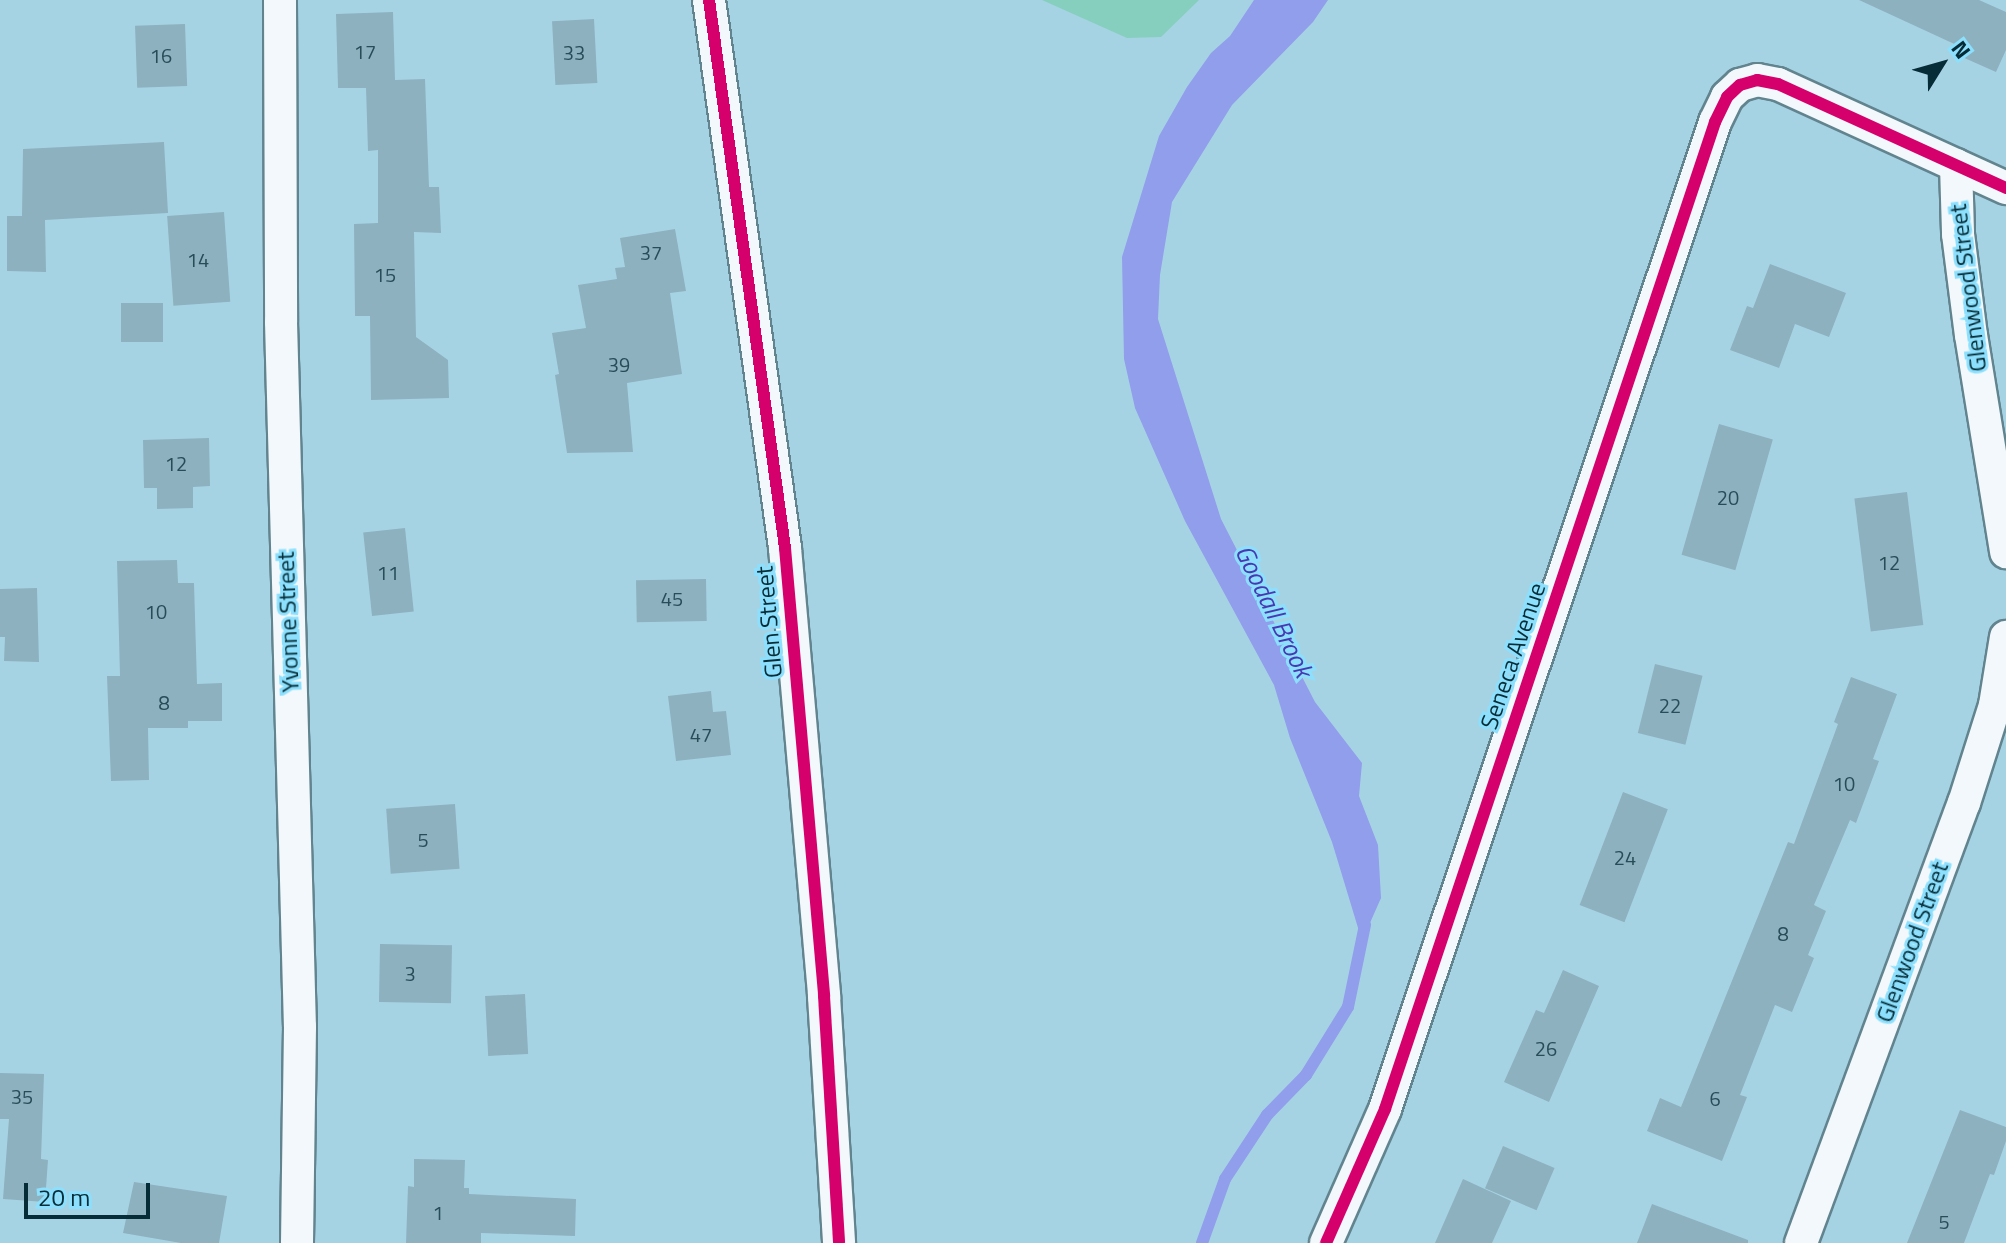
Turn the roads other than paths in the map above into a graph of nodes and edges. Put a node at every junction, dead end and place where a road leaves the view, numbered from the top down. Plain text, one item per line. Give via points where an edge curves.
1 (280, 0) edge
2 (709, 0) edge
3 (1956, 165) junction
4 (2006, 188) edge
5 (2006, 552) edge
6 (2006, 637) edge
7 (297, 1243) edge
8 (839, 1243) edge
9 (1326, 1243) edge
10 (1801, 1243) edge

1 - 7 street, Yvonne Street via 281,322 300,1027
2 - 8 street, Glen Street via 785,548 824,996
3 - 4 street
3 - 5 street, Glenwood Street via 1964,277
3 - 9 street, Seneca Avenue via 1778,84 1757,80 1740,85 1727,97 1385,1109
6 - 10 street, Glenwood Street via 1995,705 1964,803

